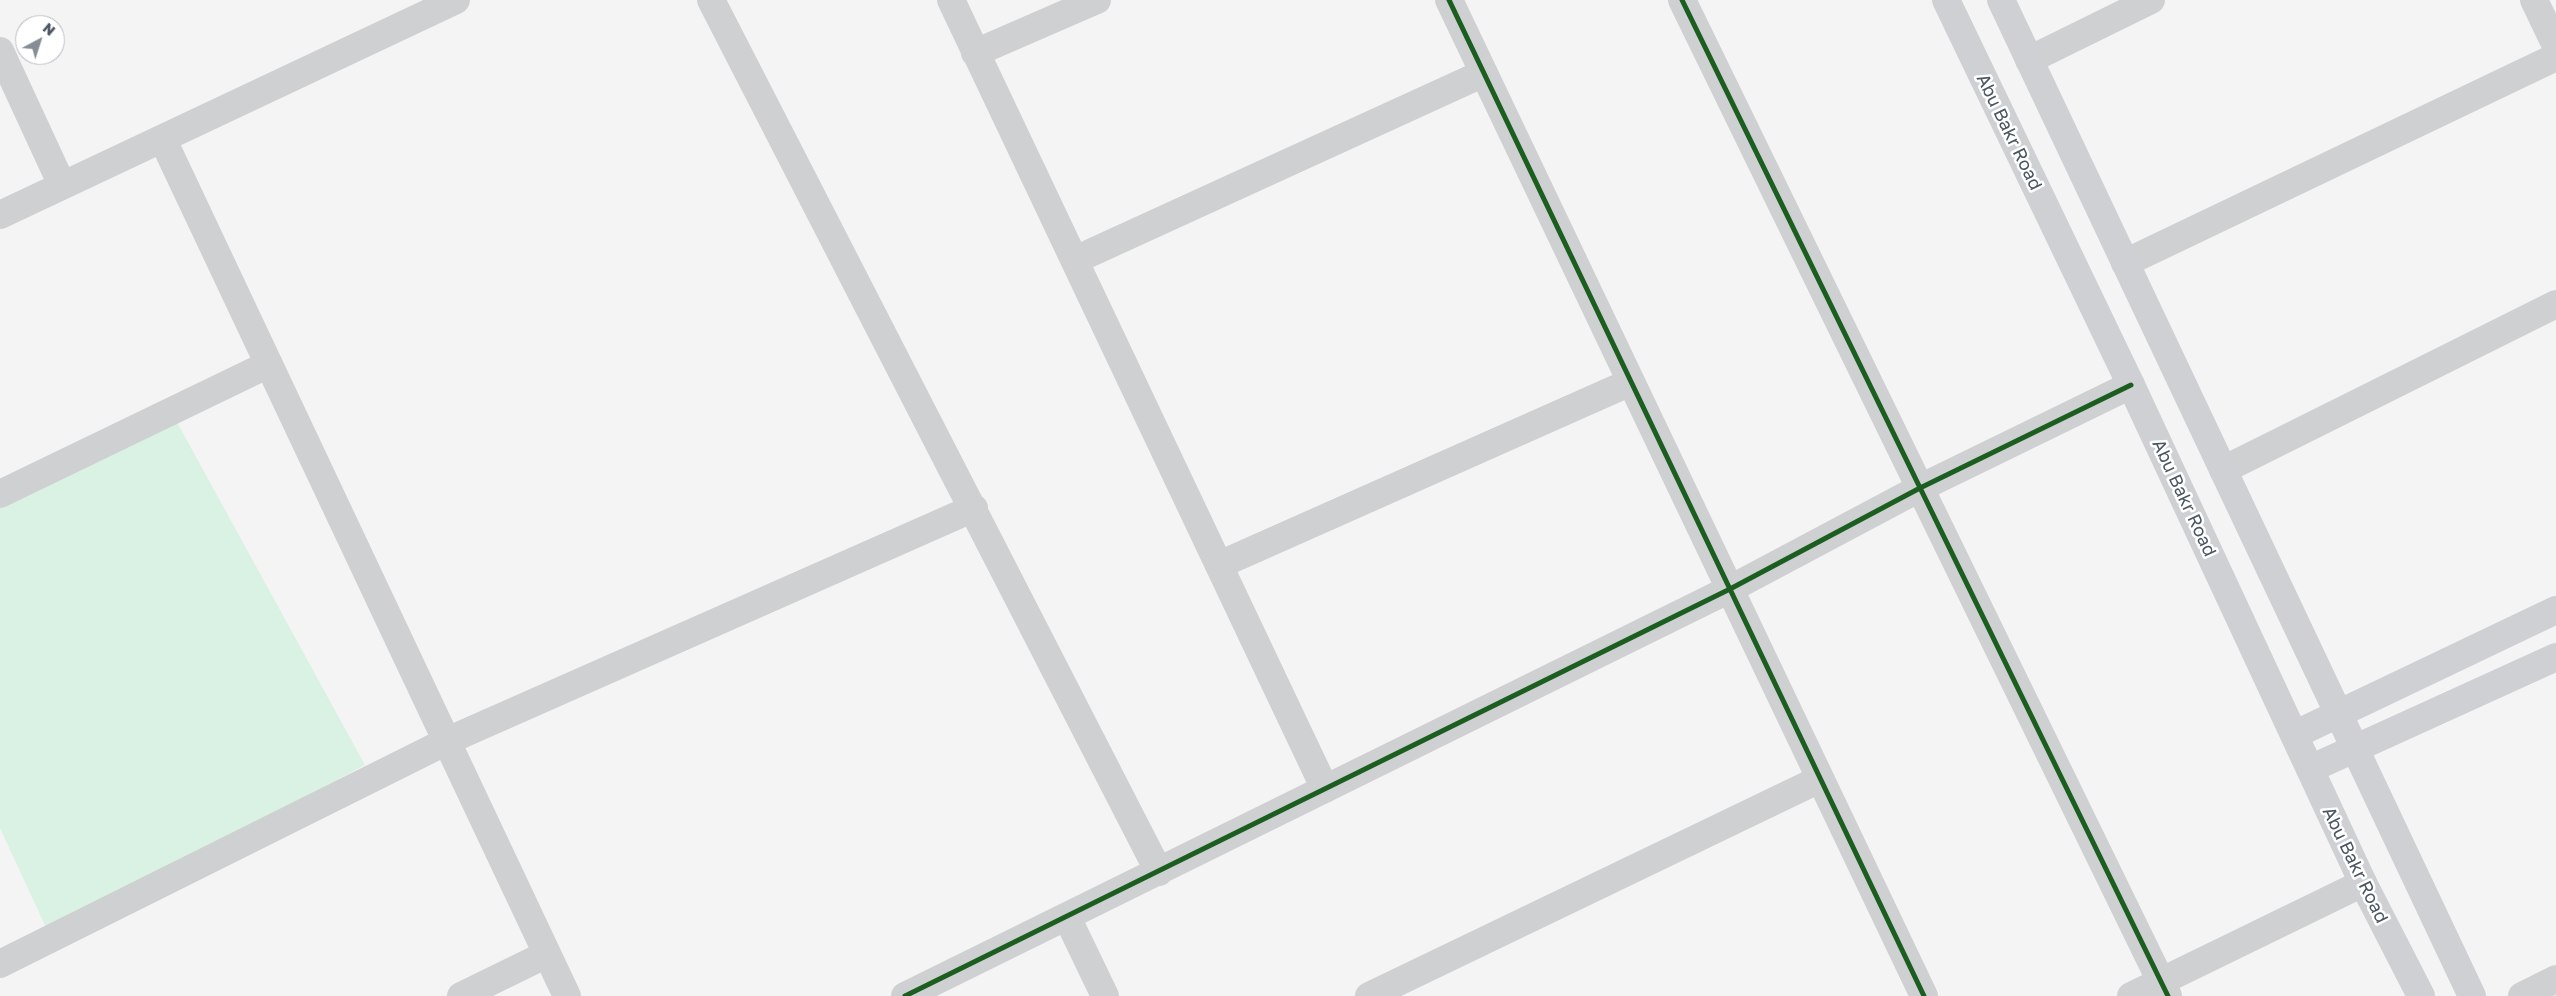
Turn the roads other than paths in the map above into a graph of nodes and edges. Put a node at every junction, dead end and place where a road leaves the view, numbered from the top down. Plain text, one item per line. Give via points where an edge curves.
1 (456, 0) edge
2 (711, 0) edge
3 (951, 0) edge
4 (1097, 0) edge
5 (1449, 0) edge
6 (1682, 0) edge
7 (1946, 0) edge
8 (2001, 0) edge
9 (2151, 0) edge
10 (2534, 0) edge
11 (2556, 46) edge
12 (0, 51) edge
13 (976, 53) junction
14 (2556, 57) edge
15 (2029, 60) junction
16 (1484, 74) junction
17 (163, 140) junction
18 (62, 185) junction
19 (0, 215) edge
20 (1074, 260) junction
21 (2125, 263) junction
22 (2556, 304) edge
23 (269, 364) junction
24 (1631, 382) junction
25 (2130, 384) junction
26 (2222, 470) junction
27 (1920, 488) junction
28 (0, 494) edge
29 (974, 508) junction
30 (1219, 565) junction
31 (1730, 589) junction
32 (2556, 610) edge
33 (2556, 657) edge
34 (2339, 713) junction
35 (2294, 735) junction
36 (447, 741) junction
37 (2355, 750) junction
38 (2310, 769) junction
39 (1820, 779) junction
40 (1325, 789) junction
41 (1159, 872) junction
42 (2363, 883) junction
43 (1067, 917) junction
44 (547, 954) junction
45 (0, 964) edge
46 (2556, 979) edge
47 (2165, 989) edge
48 (461, 996) edge
49 (567, 996) edge
50 (905, 996) edge
51 (1105, 996) edge
52 (1369, 996) edge
53 (1924, 996) edge
54 (2131, 996) edge
55 (2421, 996) edge
56 (2472, 996) edge
57 (2522, 996) edge

1 - 17 street
2 - 29 street
3 - 13 street
4 - 13 street
5 - 16 street
6 - 27 street
7 - 25 main road, Abu Bakr Road
8 - 15 main road
9 - 15 street
10 - 11 street
12 - 18 street
13 - 20 street
14 - 21 street
15 - 21 main road
16 - 20 street
16 - 24 street
17 - 18 street
17 - 23 street
18 - 19 street
20 - 30 street
21 - 26 main road
22 - 26 street
23 - 28 street
23 - 36 street
24 - 30 street
24 - 31 street
25 - 27 street
25 - 35 main road, Abu Bakr Road
26 - 34 main road
27 - 31 street
27 - 47 street
29 - 36 street
29 - 41 street
30 - 40 street
31 - 39 street
31 - 40 street
32 - 34 main road
33 - 37 main road
34 - 35 main road
34 - 37 main road
35 - 38 main road, Abu Bakr Road
36 - 44 street
36 - 45 street
37 - 38 main road
37 - 56 main road
38 - 42 main road, Abu Bakr Road
39 - 52 street
39 - 53 street
40 - 41 street
41 - 43 street
42 - 47 street
42 - 55 main road, Abu Bakr Road
43 - 50 street
43 - 51 street
44 - 48 street
44 - 49 street
46 - 57 street
47 - 54 street

